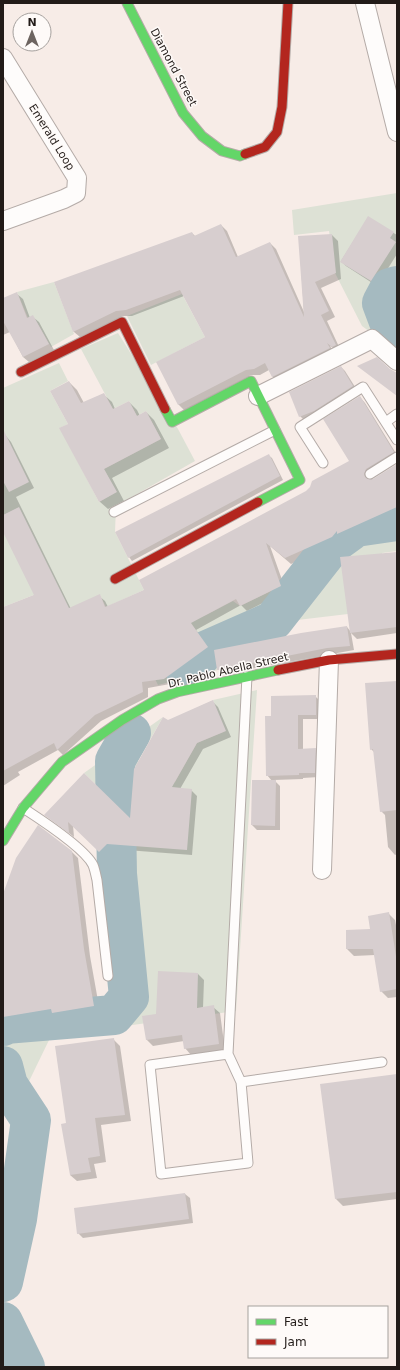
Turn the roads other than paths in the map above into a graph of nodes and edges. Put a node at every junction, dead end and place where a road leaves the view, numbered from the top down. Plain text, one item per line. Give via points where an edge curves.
1 (127, 3) edge
2 (288, 3) edge
3 (365, 3) edge
4 (3, 58) edge
5 (397, 132) edge
6 (3, 221) edge
7 (397, 361) edge
8 (21, 372) dead end
9 (258, 396) junction
10 (397, 414) edge
11 (386, 422) junction
12 (275, 430) junction
13 (397, 440) edge
14 (397, 457) edge
15 (322, 464) dead end
16 (370, 474) dead end
17 (114, 512) dead end
18 (115, 579) dead end
19 (397, 654) edge
20 (329, 660) junction
21 (247, 676) junction
22 (23, 808) junction
23 (3, 841) edge
24 (322, 870) dead end
25 (108, 976) dead end
26 (228, 1054) junction
27 (382, 1062) dead end
28 (241, 1082) junction

1 - 2 street, Diamond Street via 183,113 202,136 222,151 240,156 265,147 277,132 282,107
3 - 5 street
4 - 6 street, Emerald Loop via 77,178 76,193
7 - 9 street via 372,339
8 - 9 street via 122,322 172,422 250,381
9 - 12 street
10 - 11 lane
11 - 13 lane
11 - 15 lane via 363,387 300,427
12 - 17 lane
12 - 18 street via 300,480
14 - 16 lane
19 - 20 street, Dr. Pablo Abella Street
20 - 21 street, Dr. Pablo Abella Street
20 - 24 street
21 - 22 street, Dr. Pablo Abella Street via 177,692 158,699 122,720 62,762
21 - 26 lane
22 - 23 street, Dr. Pablo Abella Street
22 - 25 lane via 84,853 93,866 97,880
26 - 28 lane
26 - 28 lane via 150,1065 162,1174 248,1163
27 - 28 lane

